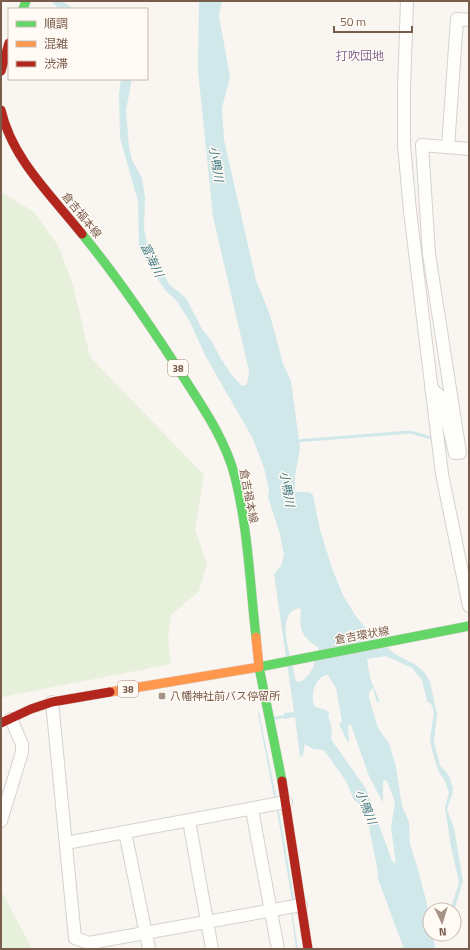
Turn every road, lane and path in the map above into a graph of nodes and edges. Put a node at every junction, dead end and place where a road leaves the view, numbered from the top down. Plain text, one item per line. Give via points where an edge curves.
1 (407, 1) edge
2 (469, 20) edge
3 (5, 49) edge
4 (1, 71) edge
5 (1, 110) edge
6 (448, 147) junction
7 (469, 149) edge
8 (431, 388) junction
9 (465, 453) edge
10 (469, 606) edge
11 (469, 626) edge
12 (259, 667) junction
13 (52, 702) junction
14 (6, 721) edge
15 (286, 802) junction
16 (252, 810) junction
17 (1, 821) edge
18 (189, 821) junction
19 (125, 832) junction
20 (66, 843) junction
21 (301, 905) junction
22 (270, 909) junction
23 (207, 921) junction
24 (146, 932) junction
25 (91, 946) edge
26 (149, 949) edge
27 (212, 949) edge
28 (278, 949) edge
29 (308, 949) edge

1 - 8 street via 404,145
2 - 6 street via 457,20
3 - 4 main road
5 - 12 main road, 倉吉福本線 / 38 via 3,121 20,157 121,282 212,422 224,447 235,476 241,504
6 - 7 street
6 - 9 street via 422,145 429,254
8 - 9 street via 442,398 455,453
8 - 10 street via 442,474
11 - 12 main road, 倉吉環状線
12 - 13 main road, 38
12 - 15 main road, 倉吉福本線
13 - 14 main road, 38
13 - 20 street
14 - 17 street via 22,744 22,752
15 - 16 street
15 - 21 main road, 倉吉福本線
16 - 18 street
16 - 22 street
18 - 19 street
18 - 23 street
19 - 20 street
19 - 24 street
20 - 25 street via 75,938
21 - 22 street
21 - 29 main road, 倉吉福本線
22 - 23 street
22 - 28 street
23 - 24 street
23 - 27 street
24 - 25 street
24 - 26 street

